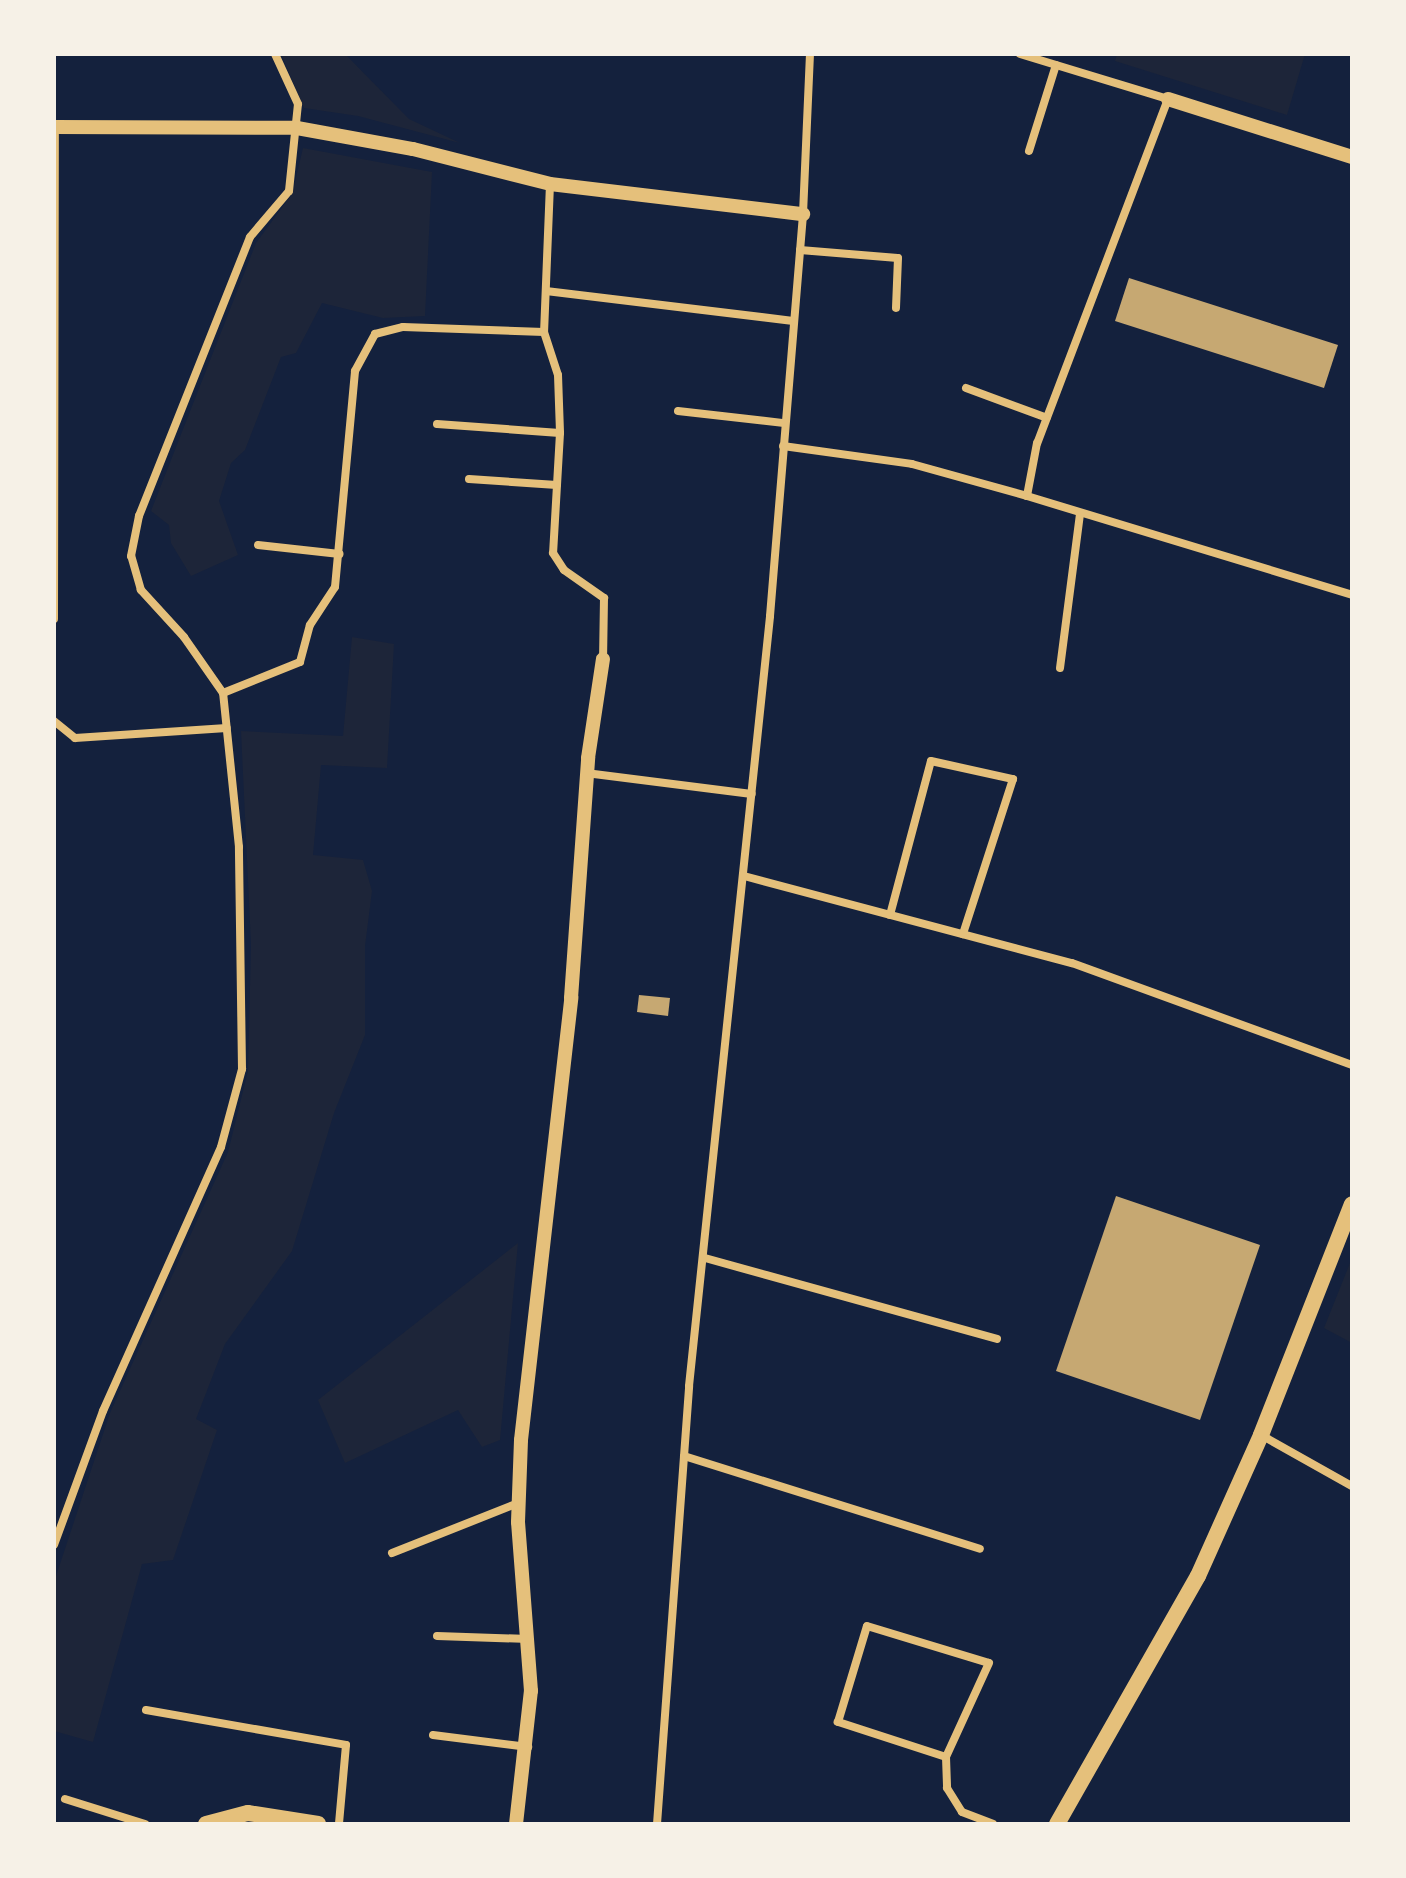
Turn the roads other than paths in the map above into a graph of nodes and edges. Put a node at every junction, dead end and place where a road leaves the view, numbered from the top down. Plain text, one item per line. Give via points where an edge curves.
1 (275, 54) edge
2 (810, 54) edge
3 (1020, 54) edge
4 (1056, 65) junction
5 (1168, 99) junction
6 (55, 127) edge
7 (297, 128) junction
8 (1029, 151) dead end
9 (1352, 157) edge
10 (550, 184) junction
11 (803, 214) junction
12 (800, 250) junction
13 (546, 291) junction
14 (896, 308) dead end
15 (793, 321) junction
16 (544, 332) junction
17 (966, 388) dead end
18 (678, 411) dead end
19 (1047, 418) junction
20 (784, 423) junction
21 (437, 424) dead end
22 (560, 433) junction
23 (783, 446) junction
24 (469, 479) dead end
25 (557, 485) junction
26 (1027, 496) junction
27 (1080, 513) junction
28 (55, 540) edge
29 (258, 545) dead end
30 (340, 554) junction
31 (1352, 595) edge
32 (54, 619) edge
33 (603, 659) joint
34 (1060, 668) dead end
35 (223, 693) junction
36 (54, 721) edge
37 (227, 728) junction
38 (586, 773) junction
39 (752, 794) junction
40 (744, 876) junction
41 (890, 915) junction
42 (963, 934) junction
43 (1352, 1065) edge
44 (1352, 1204) edge
45 (705, 1258) junction
46 (997, 1339) dead end
47 (1261, 1435) junction
48 (684, 1456) junction
49 (1352, 1486) edge
50 (518, 1503) junction
51 (54, 1545) edge
52 (980, 1549) dead end
53 (392, 1553) dead end
54 (437, 1636) dead end
55 (530, 1639) junction
56 (146, 1710) dead end
57 (433, 1735) dead end
58 (528, 1747) junction
59 (946, 1757) junction
60 (65, 1799) dead end
61 (145, 1824) edge
62 (206, 1824) edge
63 (318, 1824) edge
64 (339, 1824) edge
65 (516, 1824) edge
66 (657, 1824) edge
67 (993, 1824) edge
68 (1057, 1824) edge

1 - 7 street via 298,104
2 - 11 street
3 - 4 street
4 - 5 street
4 - 8 street
5 - 9 street
5 - 19 street
6 - 7 street
6 - 28 street
7 - 10 street via 413,149
7 - 35 street via 289,191 250,237 139,516 131,556 141,590 184,637
10 - 11 street
10 - 13 street
11 - 12 street
12 - 14 street via 898,258
12 - 15 street
13 - 15 street
13 - 16 street
15 - 20 street
16 - 22 street via 558,375
16 - 30 street via 403,327 375,334 355,371
17 - 19 street
18 - 20 street
19 - 26 street
20 - 23 street
21 - 22 street
22 - 25 street
23 - 26 street via 912,464
23 - 39 street
24 - 25 street
25 - 33 street via 553,553 564,570 604,598
26 - 27 street
27 - 31 street
27 - 34 street
28 - 32 street
29 - 30 street
30 - 35 street via 335,587 310,625 300,662
33 - 38 street
35 - 37 street
36 - 37 street via 75,738
37 - 51 street via 239,847 242,1069 221,1147 103,1411
38 - 39 street
38 - 50 street via 571,998
39 - 40 street
40 - 41 street
40 - 45 street
41 - 42 street
41 - 42 street via 931,761 1013,779
42 - 43 street via 1123,980
44 - 47 main road
45 - 46 street
45 - 48 street
47 - 49 street
47 - 68 main road via 1198,1576
48 - 52 street
48 - 66 street
50 - 53 street
50 - 55 street
54 - 55 street
55 - 58 street
56 - 64 street via 346,1745
57 - 58 street
58 - 65 street
59 - 59 street via 838,1722 867,1626 989,1663
59 - 67 street via 947,1788 962,1812
60 - 61 street
62 - 63 main road via 248,1813

